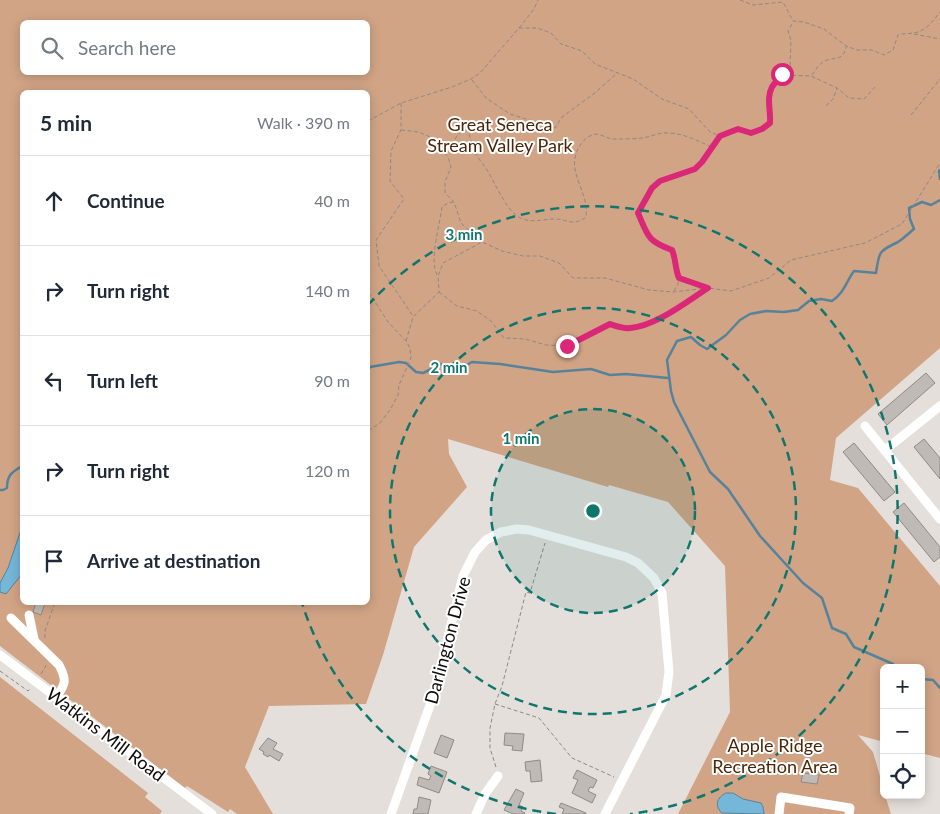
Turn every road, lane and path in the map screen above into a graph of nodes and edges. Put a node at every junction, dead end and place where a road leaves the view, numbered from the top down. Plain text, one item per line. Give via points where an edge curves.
1 (538, 0) edge
2 (740, 0) edge
3 (784, 1) edge
4 (940, 12) edge
5 (793, 22) junction
6 (519, 28) junction
7 (913, 34) junction
8 (940, 39) edge
9 (846, 46) junction
10 (617, 73) junction
11 (782, 75) junction
12 (812, 76) junction
13 (471, 79) junction
14 (940, 79) edge
15 (875, 87) dead end
16 (837, 88) junction
17 (402, 103) junction
18 (826, 106) dead end
19 (911, 115) dead end
20 (370, 120) edge
21 (401, 130) junction
22 (720, 136) junction
23 (712, 147) junction
24 (440, 150) junction
25 (940, 163) edge
26 (454, 202) junction
27 (482, 242) junction
28 (438, 276) junction
29 (679, 278) junction
30 (708, 288) junction
31 (439, 292) junction
32 (673, 292) junction
33 (370, 294) edge
34 (413, 317) junction
35 (406, 341) junction
36 (940, 406) edge
37 (865, 426) dead end
38 (370, 430) edge
39 (885, 450) junction
40 (940, 518) edge
41 (548, 536) junction
42 (54, 605) edge
43 (28, 615) dead end
44 (11, 618) dead end
45 (34, 639) junction
46 (46, 651) junction
47 (0, 655) edge
48 (0, 671) edge
49 (28, 691) dead end
50 (56, 697) junction
51 (495, 704) junction
52 (498, 776) joint
53 (622, 781) junction
54 (212, 814) edge
55 (391, 814) edge
56 (476, 814) edge
57 (605, 814) edge
58 (778, 814) edge
59 (849, 814) edge

1 - 6 path
2 - 3 path via 753,5
3 - 5 path
4 - 7 path via 925,30
5 - 9 path via 824,29
5 - 11 path via 788,31 791,40 790,68
6 - 10 path via 537,28 551,33 561,44 582,52 595,64
6 - 13 path
7 - 8 path
7 - 9 path via 898,35 893,50 884,55
9 - 12 path via 839,59 826,60 817,66
10 - 13 path via 562,117 555,128 510,114 486,98
10 - 22 path via 633,79 662,99 690,109 710,132
11 - 12 path
11 - 22 path via 772,87 768,102 770,123 751,133 738,129
12 - 16 path
13 - 17 path
14 - 19 path
15 - 16 path via 864,100 849,98
16 - 18 path
17 - 20 path
17 - 21 path
21 - 24 path via 430,137
21 - 34 path via 392,151 390,181 404,199 376,240 379,266
22 - 23 path
23 - 24 path via 667,132 612,140 602,134 590,135 580,144 574,158 575,173 587,208 586,217 580,222 520,219 499,193 475,153 472,137 466,130 458,134 451,146
23 - 29 path via 695,169 660,181 652,188 638,213 648,237 672,250
24 - 26 path via 448,156 451,166 445,193
25 - 30 path via 902,224 866,243 791,260 769,278 731,290
26 - 27 path via 461,223
26 - 28 path via 442,207 434,254 434,270
27 - 28 path via 443,263
27 - 32 path via 502,251 540,256 559,263 573,278 606,278 649,290
28 - 31 path
29 - 30 path
29 - 32 path
30 - 31 path via 646,325 628,329 610,324 567,346 546,345 525,338 504,338 491,321 477,312 457,306
30 - 32 path
31 - 34 path
33 - 35 path via 388,322
34 - 35 path
35 - 38 path via 411,358 398,395 380,423
36 - 39 street
37 - 39 street
39 - 40 street
41 - 51 path via 530,592 526,592
41 - 53 street, Darlington Drive via 638,562 654,578 662,593 669,672 666,695
41 - 55 street, Darlington Drive via 529,530 502,532 486,540 475,552 463,576 434,694
42 - 46 path via 45,631
43 - 45 street
44 - 45 street
45 - 46 street
46 - 50 street via 64,674 64,687
47 - 50 street, Watkins Mill Road
48 - 49 path
50 - 54 street, Watkins Mill Road
51 - 52 path via 490,748
51 - 53 path via 539,718 572,758
52 - 56 street
53 - 57 street, Darlington Drive
58 - 59 street via 781,797 850,808

